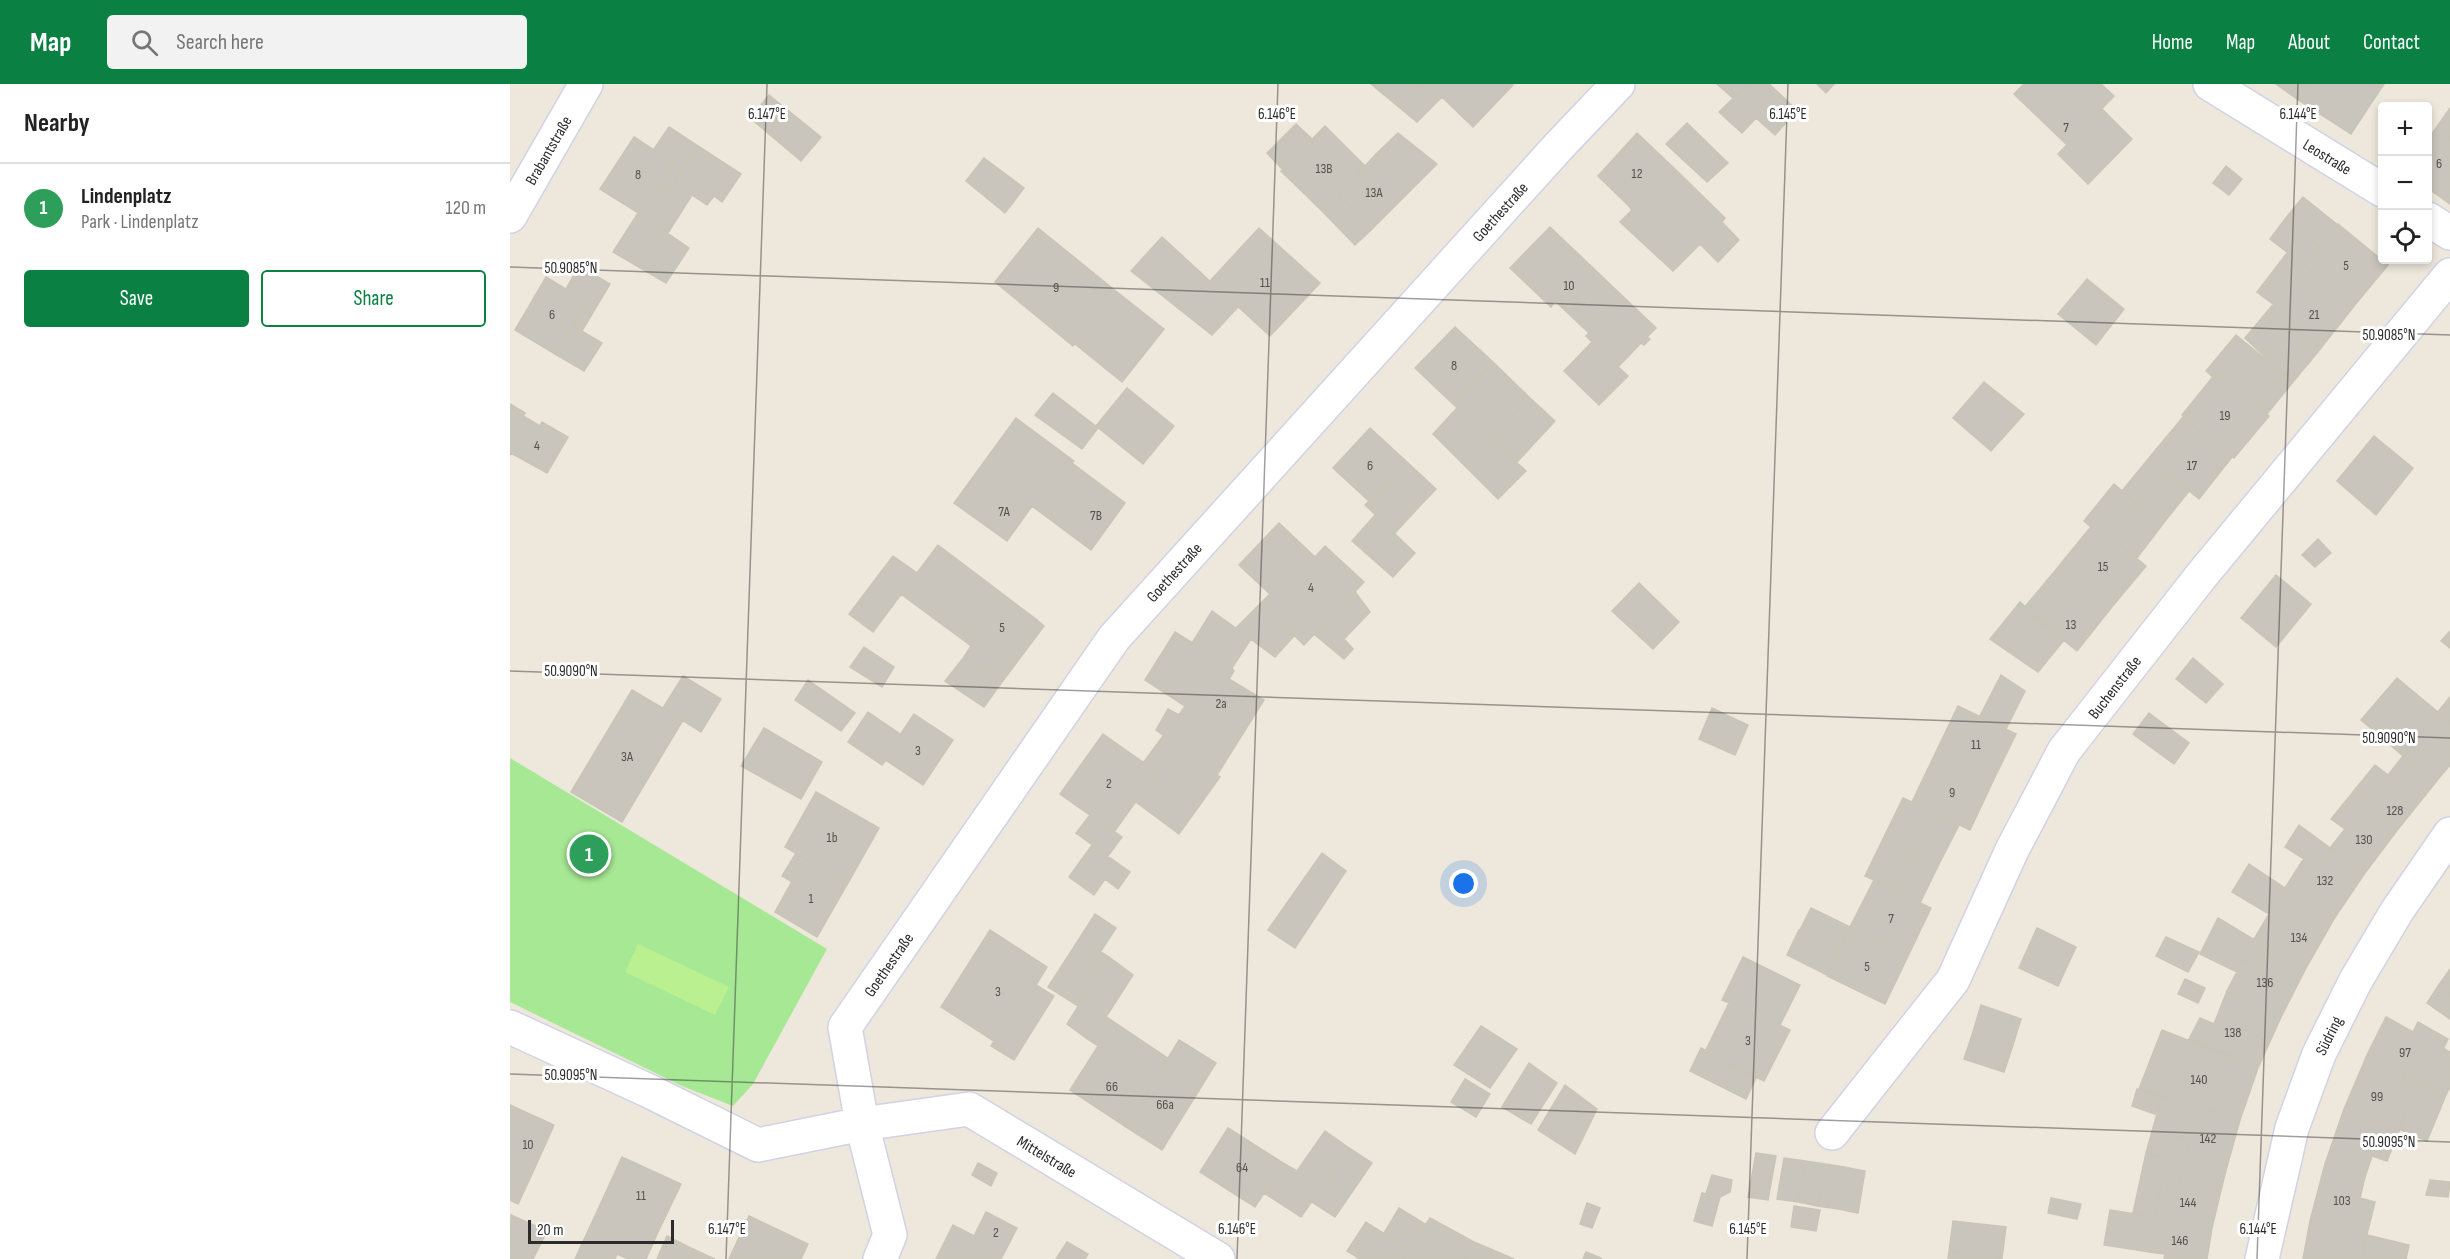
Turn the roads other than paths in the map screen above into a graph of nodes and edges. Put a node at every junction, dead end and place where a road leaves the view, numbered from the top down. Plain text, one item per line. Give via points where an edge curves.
1 (586, 84) edge
2 (1618, 84) edge
3 (2210, 84) edge
4 (2378, 188) edge
5 (510, 216) edge
6 (2432, 222) edge
7 (2450, 233) edge
8 (2450, 275) edge
9 (2450, 834) edge
10 (510, 1027) edge
11 (862, 1124) junction
12 (1832, 1133) dead end
13 (880, 1259) edge
14 (1218, 1259) edge
15 (2262, 1259) edge

1 - 5 street, Brabantstraße
2 - 11 street, Goethestraße via 1114,638 845,1027
3 - 4 street, Leostraße
6 - 7 street
8 - 12 street, Buchenstraße via 2202,575 2064,751 2012,850 1953,980
9 - 15 street, Südring via 2378,943 2319,1054 2292,1128
10 - 11 street, Mittelstraße via 650,1090 758,1145
11 - 13 street, Goethestraße via 890,1234
11 - 14 street, Mittelstraße via 969,1109

